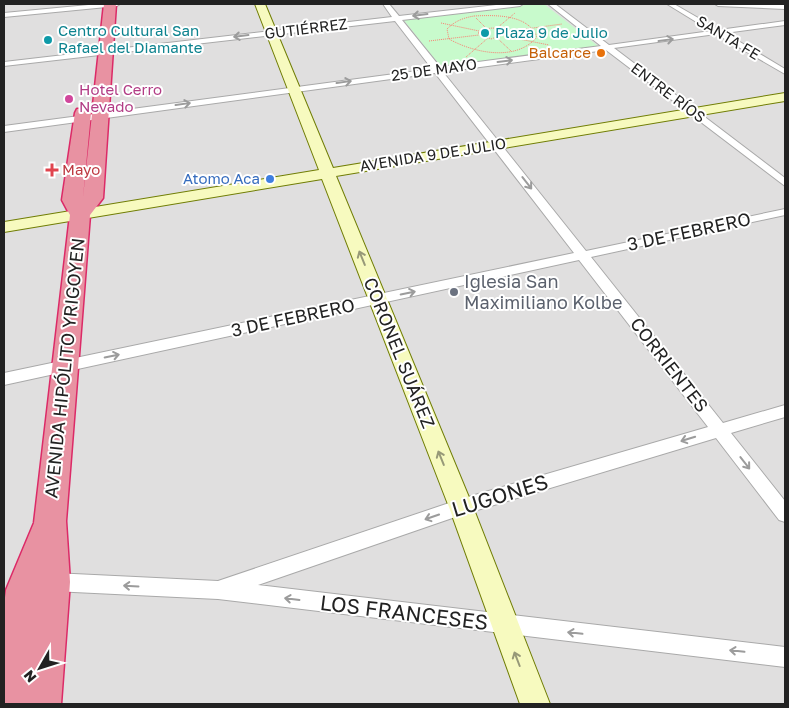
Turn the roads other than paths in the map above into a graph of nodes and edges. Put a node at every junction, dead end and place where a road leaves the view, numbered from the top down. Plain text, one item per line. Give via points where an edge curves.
1 (106, 4) edge
2 (260, 4) edge
3 (386, 4) edge
4 (520, 4) edge
5 (551, 4) edge
6 (670, 4) edge
7 (718, 4) edge
8 (785, 6) edge
9 (4, 15) edge
10 (397, 18) junction
11 (785, 24) edge
12 (94, 25) dead end
13 (719, 32) junction
14 (272, 33) junction
15 (608, 48) junction
16 (96, 50) junction
17 (4, 64) edge
18 (437, 70) junction
19 (88, 72) dead end
20 (785, 72) edge
21 (294, 89) junction
22 (785, 97) edge
23 (89, 111) junction
24 (693, 112) junction
25 (4, 129) edge
26 (497, 144) junction
27 (327, 172) junction
28 (785, 183) edge
29 (785, 212) edge
30 (80, 215) junction
31 (4, 227) edge
32 (582, 255) junction
33 (378, 299) junction
34 (64, 366) junction
35 (4, 379) edge
36 (785, 411) edge
37 (720, 430) junction
38 (461, 507) junction
39 (785, 514) edge
40 (38, 586) junction
41 (218, 590) junction
42 (505, 625) junction
43 (23, 636) edge
44 (785, 656) edge
45 (16, 703) edge
46 (535, 704) edge

1 - 9 street
1 - 12 highway
1 - 16 highway, AVENIDA HIPÓLITO YRIGOYEN
2 - 14 street, CORONEL SUÁREZ
3 - 10 street, CORRIENTES
4 -> 10 street, GUTIÉRREZ
5 - 15 street, ENTRE RÍOS
6 - 13 street, SANTA FE
7 - 8 street
10 - 14 street, GUTIÉRREZ
10 - 18 street, CORRIENTES
11 - 13 street, 25 DE MAYO
15 -> 13 street, 25 DE MAYO
13 - 20 street, SANTA FE
14 -> 16 street, GUTIÉRREZ
14 - 21 street, CORONEL SUÁREZ
18 -> 15 street, 25 DE MAYO
15 - 24 street, ENTRE RÍOS
16 - 17 street, GUTIÉRREZ
16 - 19 highway, AVENIDA HIPÓLITO YRIGOYEN
16 - 23 highway, AVENIDA HIPÓLITO YRIGOYEN
21 -> 18 street, 25 DE MAYO
18 - 26 street, CORRIENTES
23 -> 21 street, 25 DE MAYO
21 - 27 street, CORONEL SUÁREZ
22 - 24 street, AVENIDA 9 DE JULIO
23 - 25 street, 25 DE MAYO
23 - 30 highway, AVENIDA HIPÓLITO YRIGOYEN via 72,200
24 - 26 street, AVENIDA 9 DE JULIO
24 - 28 street, ENTRE RÍOS
26 - 27 street, AVENIDA 9 DE JULIO
26 -> 32 street, CORRIENTES
27 - 30 street, AVENIDA 9 DE JULIO
33 -> 27 street, CORONEL SUÁREZ
29 - 32 street, 3 DE FEBRERO
30 - 31 street, AVENIDA 9 DE JULIO
30 - 34 highway, AVENIDA HIPÓLITO YRIGOYEN
33 -> 32 street, 3 DE FEBRERO
32 - 37 street, CORRIENTES
34 -> 33 street, 3 DE FEBRERO
38 -> 33 street, CORONEL SUÁREZ
34 - 35 street, 3 DE FEBRERO
34 - 40 highway, AVENIDA HIPÓLITO YRIGOYEN via 50,521
36 - 37 street, LUGONES
37 -> 38 street, LUGONES
37 -> 39 street, CORRIENTES
38 -> 41 street, LUGONES
38 - 42 street, CORONEL SUÁREZ
41 -> 40 street, LOS FRANCESES
40 - 43 highway, AVENIDA HIPÓLITO YRIGOYEN
42 -> 41 street, LOS FRANCESES
44 -> 42 street, LOS FRANCESES
46 -> 42 street, CORONEL SUÁREZ
43 - 45 highway, AVENIDA HIPÓLITO YRIGOYEN

